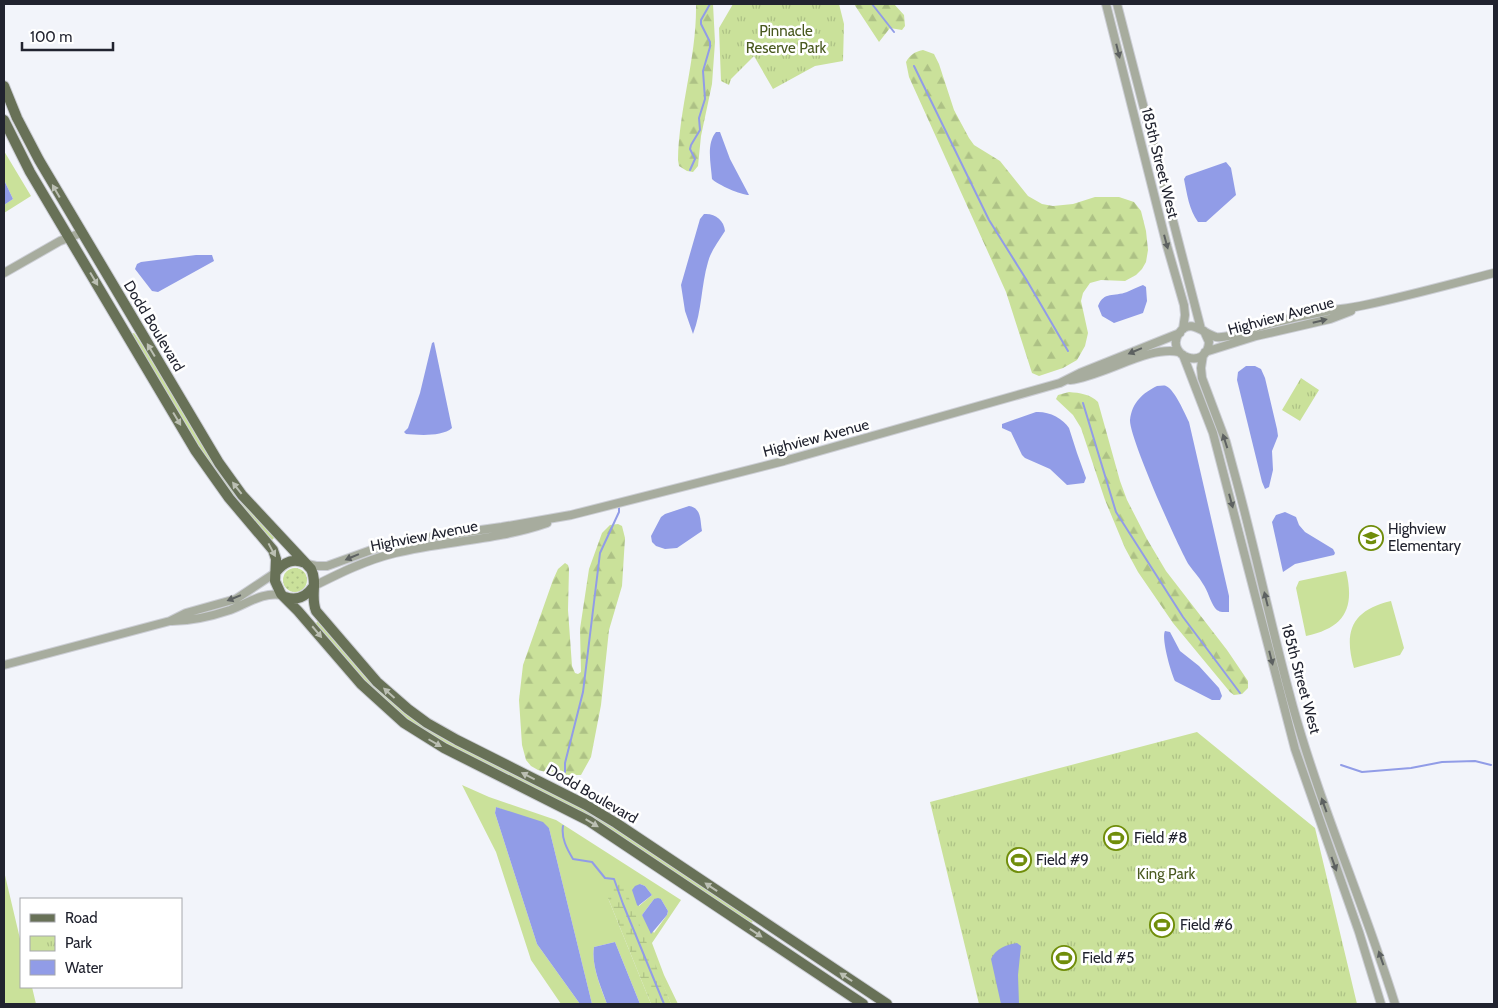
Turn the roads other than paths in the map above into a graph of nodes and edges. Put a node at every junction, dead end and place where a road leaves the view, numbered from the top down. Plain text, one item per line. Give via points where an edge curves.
1 (1106, 4) edge
2 (1117, 4) edge
3 (4, 86) edge
4 (4, 120) edge
5 (81, 233) junction
6 (69, 237) junction
7 (4, 273) edge
8 (1494, 273) edge
9 (1364, 305) junction
10 (1203, 330) junction
11 (1181, 331) junction
12 (1181, 353) junction
13 (1204, 354) junction
14 (1066, 381) junction
15 (571, 514) junction
16 (306, 563) junction
17 (276, 572) junction
18 (313, 587) junction
19 (283, 596) junction
20 (170, 621) junction
21 (4, 665) edge
22 (863, 1004) edge
23 (887, 1004) edge
24 (1381, 1004) edge
25 (1396, 1004) edge

1 -> 11 street, 185th Street West via 1184,305 1186,315
2 - 10 street, 185th Street West
5 -> 3 main road, Dodd Boulevard via 30,145
4 - 6 main road, Dodd Boulevard via 22,158
5 - 6 street
16 -> 5 main road, Dodd Boulevard via 242,495 219,463
6 - 7 street
6 -> 17 main road, Dodd Boulevard via 206,467 272,547 276,556
8 - 9 street, Highview Avenue
9 - 10 street, Highview Avenue via 1295,318 1230,336 1217,337
13 -> 9 street, Highview Avenue via 1256,336 1330,319
10 - 11 street, Highview Avenue via 1192,326
10 - 13 street, Highview Avenue via 1208,342
11 - 12 street via 1176,340
11 -> 14 street, Highview Avenue
12 - 13 street, Highview Avenue via 1193,358
12 - 14 street, Highview Avenue via 1163,350 1084,379
12 -> 24 street, 185th Street West via 1214,433 1294,749
25 -> 13 street, 185th Street West via 1323,803 1293,708 1245,510 1226,442 1202,378
14 - 15 street, Highview Avenue via 784,461
15 -> 16 street, Highview Avenue via 388,544 327,566
15 - 18 street, Highview Avenue via 503,535 396,553 348,569
16 - 17 main road via 290,561
16 - 18 main road via 313,572
17 - 19 main road via 276,584
17 -> 20 street via 236,599 186,613
18 - 19 main road via 302,597 292,599
23 -> 18 main road, Dodd Boulevard via 608,819 449,736 408,709 372,677 321,617 313,602
19 - 20 street via 265,594 228,610
19 -> 22 main road, Dodd Boulevard via 361,684 404,722 444,748 589,821
20 - 21 street

